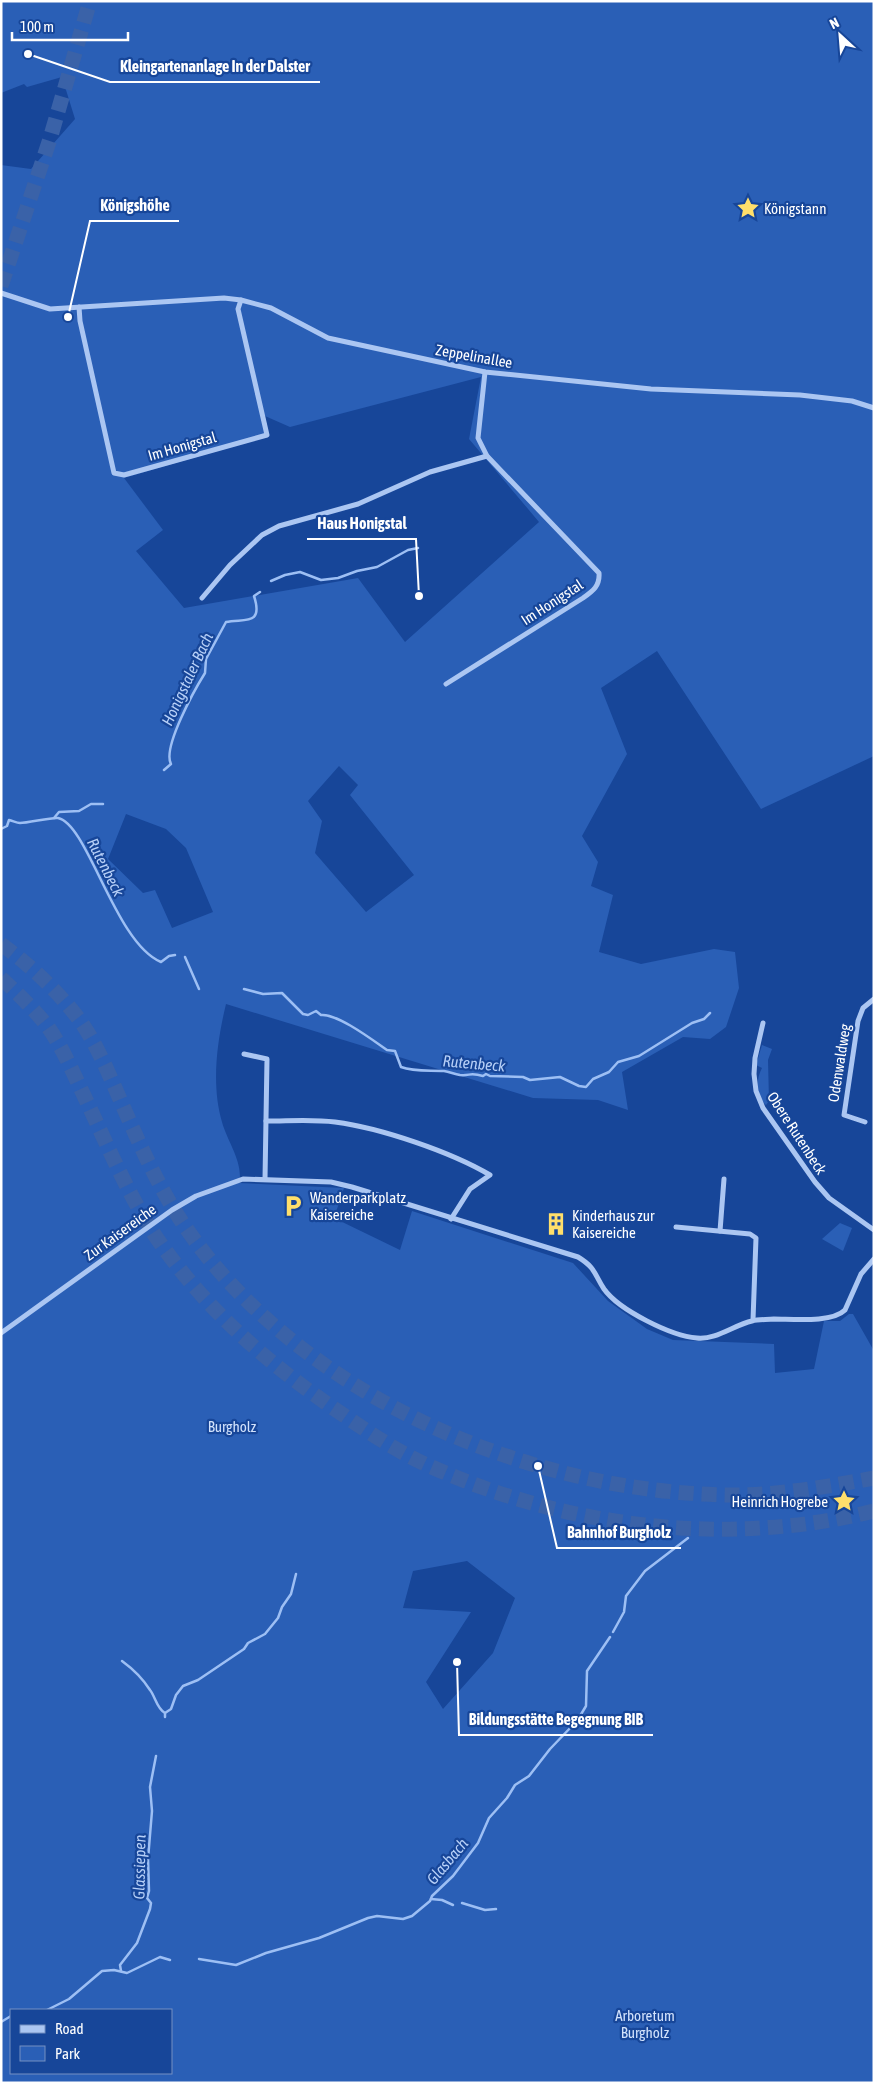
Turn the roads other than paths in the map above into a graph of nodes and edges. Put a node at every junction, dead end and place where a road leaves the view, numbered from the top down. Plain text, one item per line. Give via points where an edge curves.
1 (1, 293) edge
2 (241, 300) junction
3 (79, 308) junction
4 (485, 372) junction
5 (874, 408) edge
6 (487, 456) junction
7 (202, 598) dead end
8 (446, 684) dead end
9 (874, 999) edge
10 (763, 1023) dead end
11 (244, 1054) dead end
12 (266, 1121) junction
13 (865, 1122) dead end
14 (265, 1179) junction
15 (724, 1180) dead end
16 (451, 1219) junction
17 (676, 1227) dead end
18 (874, 1230) edge
19 (720, 1231) junction
20 (874, 1259) edge
21 (754, 1320) junction
22 (1, 1333) edge

1 - 3 street, Zeppelinallee via 50,309
2 - 3 street, Zeppelinallee via 224,298
2 - 3 street, Im Honigstal via 238,309 267,435 124,476 114,472
2 - 4 street, Zeppelinallee via 271,308 328,338
4 - 5 street, Zeppelinallee via 651,389 809,396 852,401
4 - 6 street, Im Honigstal via 478,438
6 - 7 street via 430,472 358,504 279,526 262,535
6 - 8 street, Im Honigstal via 600,573 600,579 596,588 583,598
9 - 13 street, Odenwaldweg via 863,1008 858,1021 844,1115
10 - 18 street, Obere Rutenbeck via 754,1074 763,1108 829,1198
11 - 12 street via 267,1059
12 - 14 street
12 - 16 street via 334,1122 367,1128 455,1156 490,1175 470,1189
14 - 16 street, Zur Kaisereiche via 331,1182
14 - 22 street, Zur Kaisereiche via 243,1179 196,1196
15 - 19 street
16 - 21 street, Zur Kaisereiche via 578,1257 593,1267 615,1300 678,1333 698,1338 714,1336
17 - 19 street
19 - 21 street via 750,1234 756,1238
20 - 21 street, Zur Kaisereiche via 861,1274 845,1310 840,1314 824,1318

